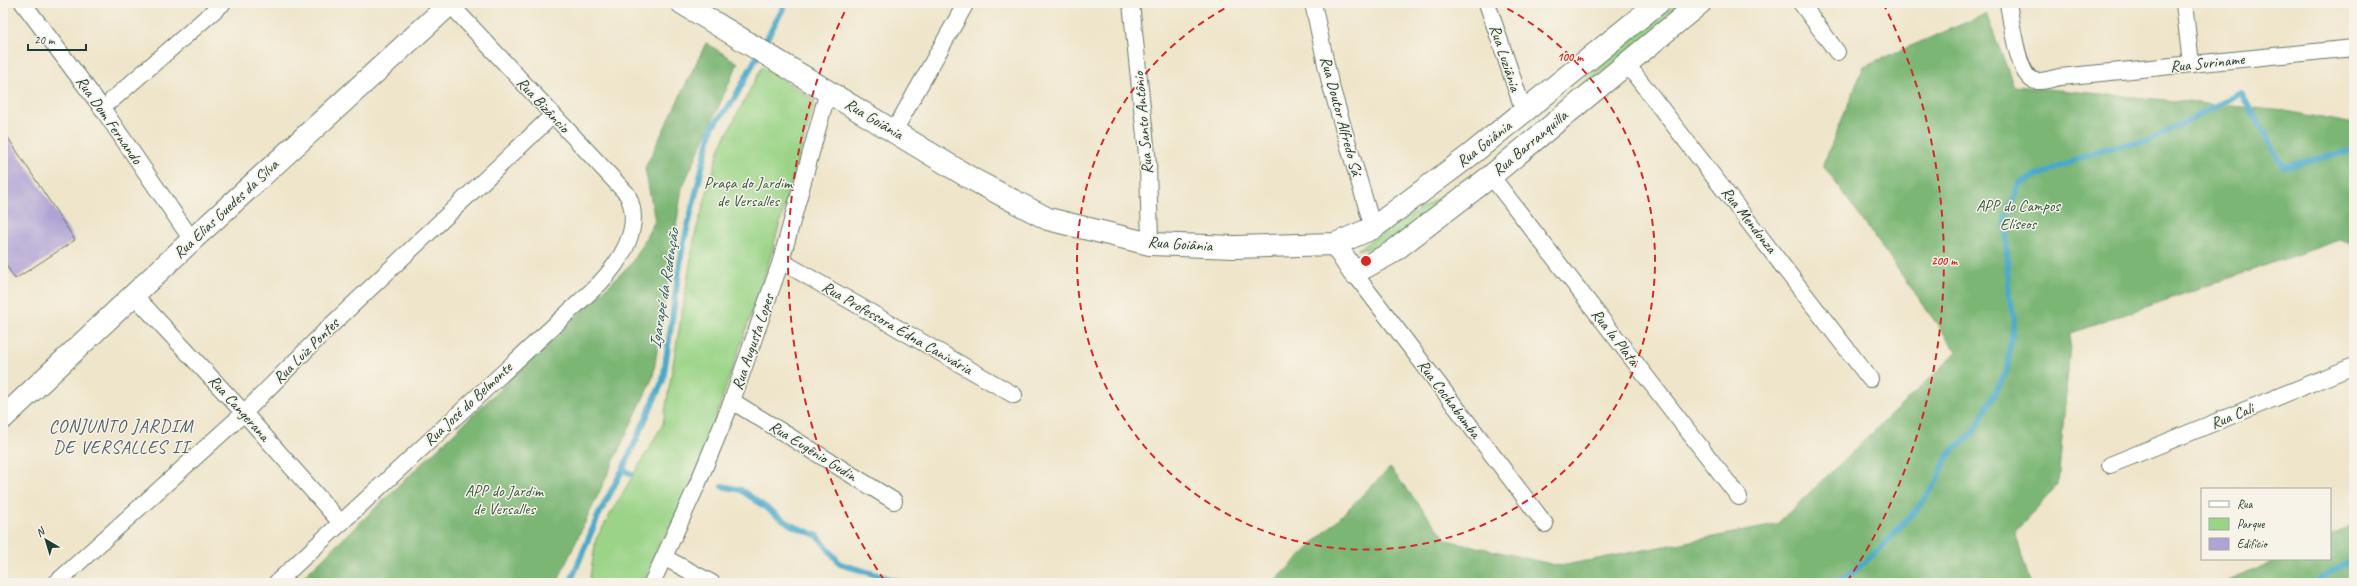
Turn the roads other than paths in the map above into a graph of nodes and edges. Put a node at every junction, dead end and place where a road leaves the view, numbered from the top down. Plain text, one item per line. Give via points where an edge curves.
1 (23, 3) edge
2 (223, 3) edge
3 (450, 3) edge
4 (682, 3) edge
5 (966, 3) edge
6 (1131, 3) edge
7 (1313, 3) edge
8 (1487, 3) edge
9 (1658, 3) edge
10 (1700, 3) edge
11 (1801, 3) edge
12 (2008, 3) edge
13 (2184, 3) edge
14 (2354, 48) edge
15 (1837, 52) dead end
16 (1626, 63) junction
17 (2191, 64) junction
18 (828, 91) junction
19 (112, 100) dead end
20 (1524, 112) junction
21 (552, 116) junction
22 (894, 131) junction
23 (1491, 176) junction
24 (634, 209) joint
25 (1373, 228) junction
26 (192, 240) junction
27 (1150, 244) junction
28 (1335, 244) junction
29 (781, 261) junction
30 (1354, 273) junction
31 (134, 295) junction
32 (2354, 366) edge
33 (1870, 379) dead end
34 (1014, 395) dead end
35 (732, 401) junction
36 (244, 413) junction
37 (3, 418) edge
38 (2110, 465) dead end
39 (1740, 497) dead end
40 (894, 501) dead end
41 (341, 522) junction
42 (1545, 524) dead end
43 (664, 558) junction
44 (56, 583) edge
45 (276, 583) edge
46 (652, 583) edge
47 (712, 583) edge

1 - 26 street, Rua Dom Fernando via 102,108
2 - 19 street
3 - 21 street, Rua Bizâncio
3 - 26 street, Rua Elias Guedes da Silva
4 - 18 street, Rua Goiânia
5 - 22 street
6 - 27 street, Rua Santo Antônio via 1148,164
7 - 25 street, Rua Doutor Alfredo Sá via 1330,83
8 - 20 street, Rua Luziânia
9 - 20 street, Rua Goiânia
10 - 16 street, Rua Barranquilla
11 - 15 street
12 - 17 street, Rua Suriname via 2015,44 2028,77 2036,81
13 - 17 street
14 - 17 street, Rua Suriname
16 - 23 street, Rua Barranquilla
16 - 33 street, Rua Mendonza
18 - 22 street, Rua Goiânia
18 - 29 street, Rua Augusta Lopes
20 - 25 street, Rua Goiânia
21 - 24 street, Rua Bizâncio via 608,172 627,194
21 - 36 street, Rua Luiz Pontes via 325,331
22 - 27 street, Rua Goiânia via 972,179 1048,219
23 - 30 street, Rua Barranquilla via 1391,253
23 - 39 street, Rua la Plata
24 - 41 street, Rua José do Belmonte via 625,250 608,275
25 - 28 street, Rua Goiânia
26 - 31 street, Rua Elias Guedes da Silva
27 - 28 street, Rua Goiânia via 1228,247
28 - 30 street
29 - 34 street, Rua Professora Édna Canivária
29 - 35 street, Rua Augusta Lopes
30 - 42 street, Rua Cochabamba
31 - 36 street, Rua Cangerana
31 - 37 street, Rua Elias Guedes da Silva
32 - 38 street, Rua Cali
35 - 40 street, Rua Eugênio Gudin
35 - 43 street, Rua Augusta Lopes
36 - 41 street, Rua Cangerana
36 - 44 street, Rua Luiz Pontes
41 - 45 street, Rua José do Belmonte
43 - 46 street, Rua Augusta Lopes
43 - 47 street

